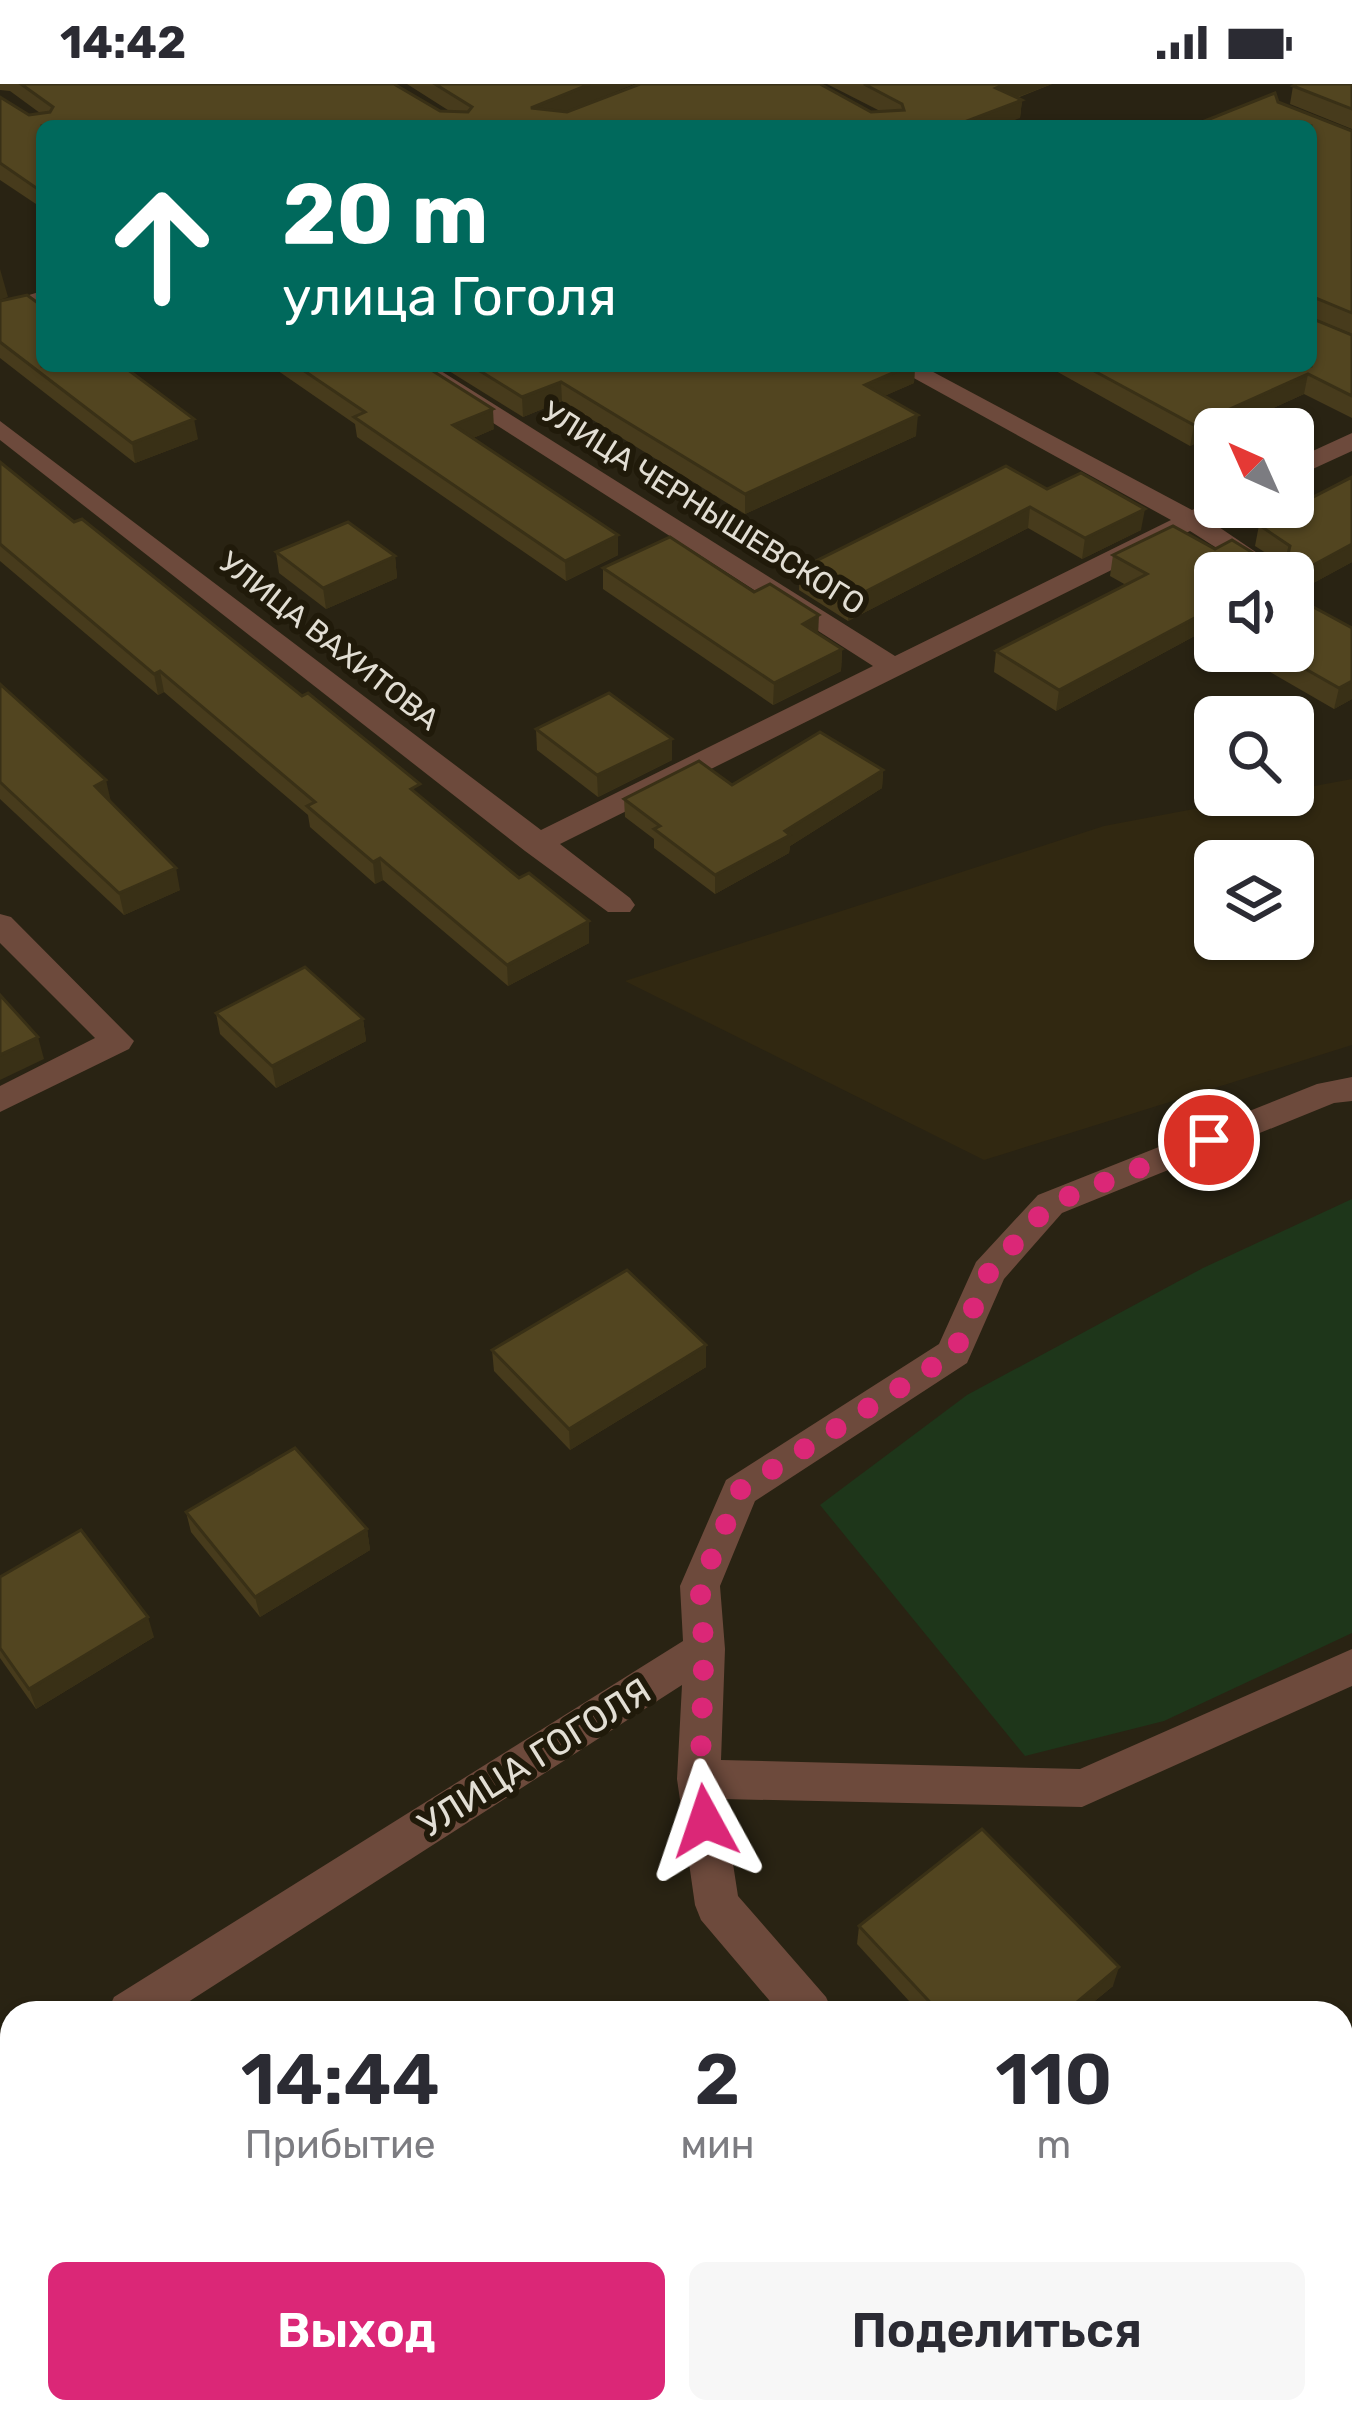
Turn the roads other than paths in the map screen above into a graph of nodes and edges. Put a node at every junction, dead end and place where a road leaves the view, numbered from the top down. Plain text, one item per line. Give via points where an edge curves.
1 (36, 300) edge
2 (0, 312) edge
3 (426, 372) edge
4 (916, 372) edge
5 (0, 428) edge
6 (1352, 440) edge
7 (1314, 459) edge
8 (1194, 509) edge
9 (1194, 519) edge
10 (1220, 528) edge
11 (1249, 552) edge
12 (894, 667) junction
13 (536, 844) junction
14 (619, 905) dead end
15 (0, 924) edge
16 (1352, 1089) edge
17 (0, 1100) edge
18 (704, 1649) junction
19 (1352, 1666) edge
20 (700, 1779) junction
21 (149, 2001) edge
22 (800, 2001) edge

1 - 2 street
3 - 12 street, УЛИЦА ЧЕРНЫШЕВСКОГО
4 - 8 street
5 - 13 street, УЛИЦА ВАХИТОВА
6 - 7 street
9 - 12 street
10 - 11 street
12 - 13 street
13 - 14 street, УЛИЦА ВАХИТОВА
15 - 17 street via 117,1041
16 - 18 street via 1050,1204 989,1272 954,1353 740,1490 700,1586
18 - 20 street
18 - 21 street, УЛИЦА ГОГОЛЯ
19 - 20 street via 1082,1789
20 - 22 street via 717,1905

